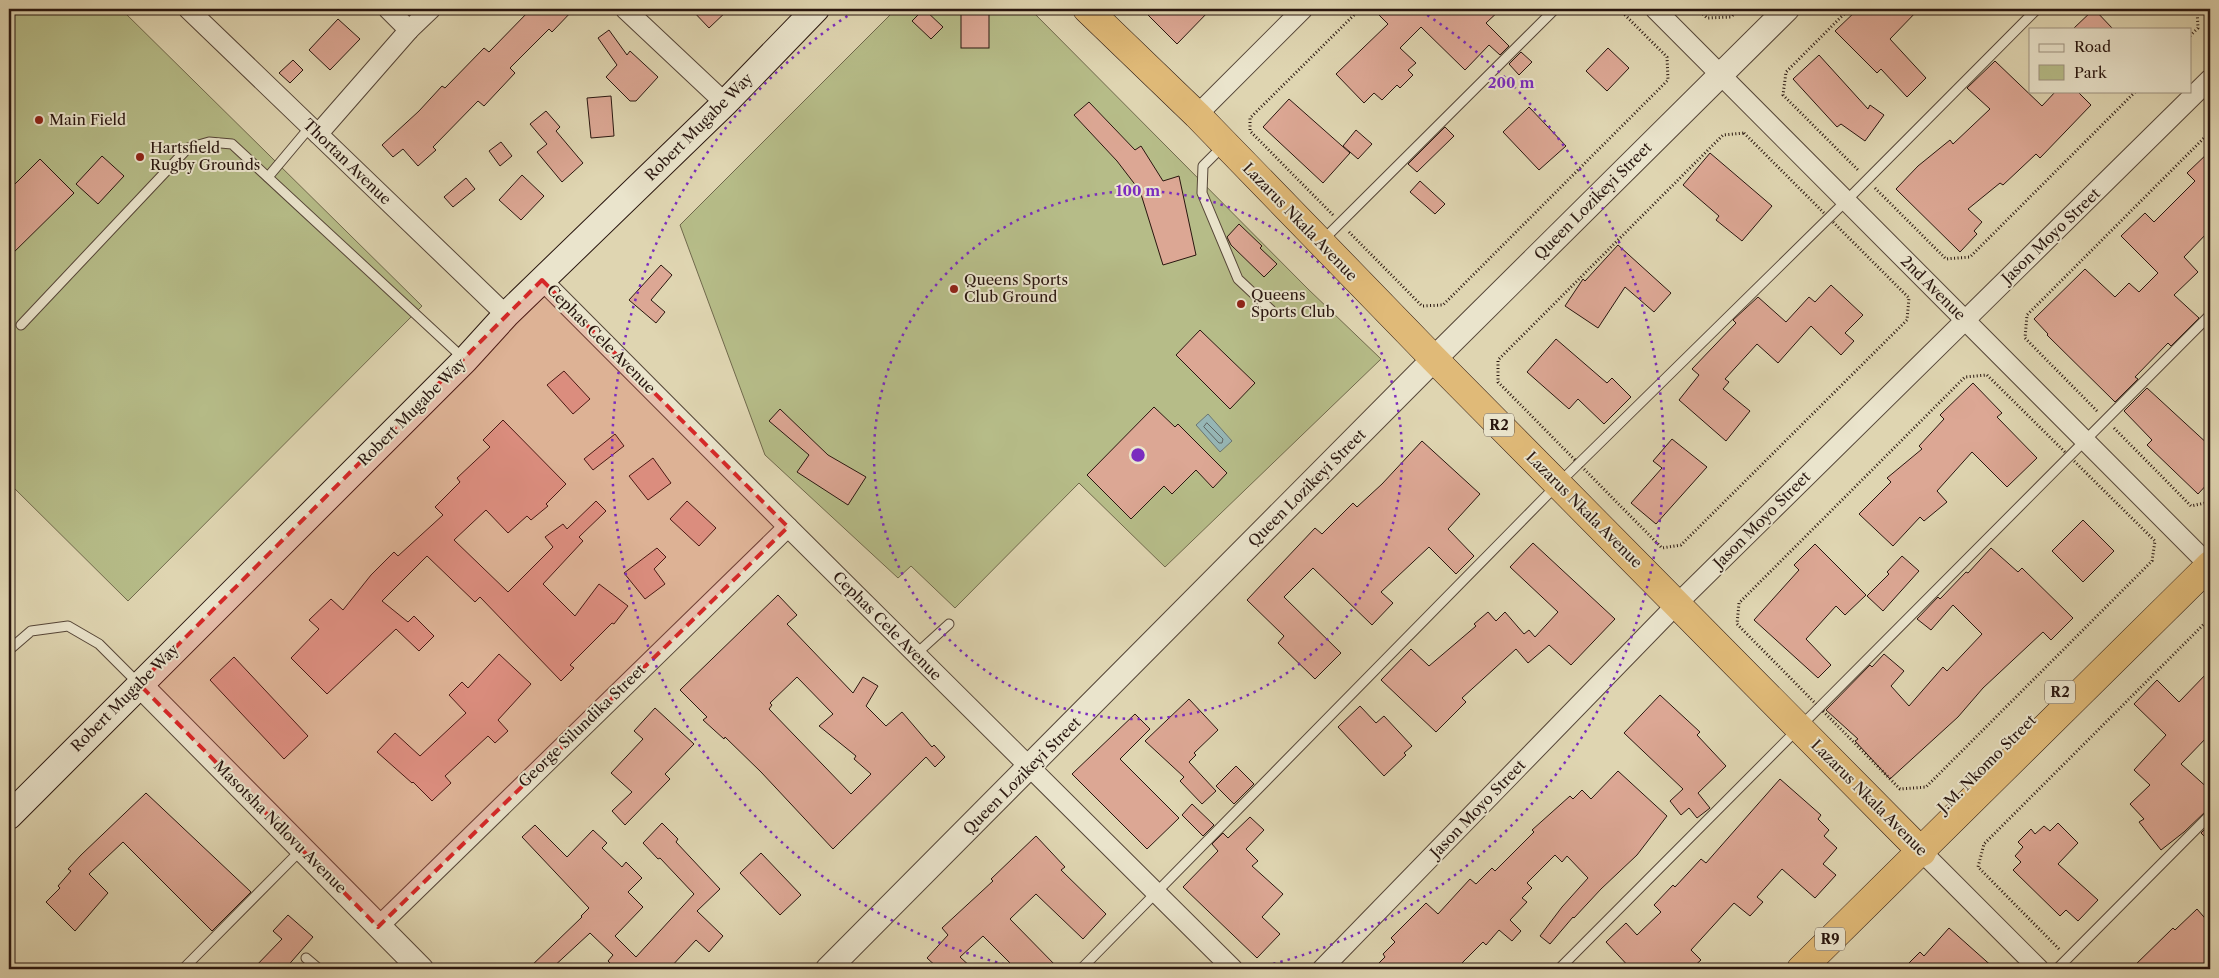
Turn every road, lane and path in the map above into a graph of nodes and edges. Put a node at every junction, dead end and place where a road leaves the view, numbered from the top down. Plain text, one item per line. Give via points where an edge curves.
1 (188, 9) edge
2 (388, 9) edge
3 (431, 9) edge
4 (625, 9) edge
5 (816, 9) edge
6 (1087, 9) edge
7 (1303, 9) edge
8 (1360, 9) edge
9 (1555, 9) edge
10 (1619, 9) edge
11 (1655, 9) edge
12 (1698, 9) edge
13 (1739, 9) edge
14 (1787, 9) edge
15 (1849, 9) edge
16 (2037, 9) edge
17 (2197, 9) edge
18 (409, 30) junction
19 (2192, 34) edge
20 (1720, 75) junction
21 (2210, 79) edge
22 (2135, 92) edge
23 (724, 103) junction
24 (1197, 115) junction
25 (314, 130) junction
26 (2210, 132) edge
27 (1225, 144) junction
28 (268, 177) junction
29 (1867, 179) junction
30 (1846, 201) junction
31 (1340, 222) junction
32 (1320, 243) junction
33 (542, 280) junction
34 (1271, 310) dead end
35 (506, 315) junction
36 (2210, 315) edge
37 (1965, 320) junction
38 (22, 325) dead end
39 (1434, 359) junction
40 (465, 360) junction
41 (2106, 420) junction
42 (2085, 441) junction
43 (1558, 484) junction
44 (2210, 502) edge
45 (788, 527) junction
46 (2208, 559) edge
47 (1677, 604) junction
48 (2210, 618) edge
49 (949, 624) dead end
50 (9, 650) edge
51 (916, 654) junction
52 (139, 684) junction
53 (1798, 727) junction
54 (1030, 768) junction
55 (2210, 814) edge
56 (9, 816) edge
57 (1916, 846) junction
58 (302, 849) junction
59 (1156, 894) junction
60 (378, 927) junction
61 (306, 958) dead end
62 (2068, 958) junction
63 (183, 969) edge
64 (319, 969) edge
65 (419, 969) edge
66 (828, 969) edge
67 (1081, 969) edge
68 (1233, 969) edge
69 (1322, 969) edge
70 (1559, 969) edge
71 (1801, 969) edge
72 (2039, 969) edge
73 (2057, 969) edge

1 - 25 street, Thortan Avenue
2 - 18 street
3 - 18 street
4 - 23 street
5 - 23 main road, Robert Mugabe Way
6 - 24 highway, Lazarus Nkala Avenue / R2
7 - 24 street
8 - 31 path via 1250,118 1250,131
9 - 31 lane
10 - 31 path via 1667,57 1668,80 1443,305 1422,306
11 - 20 street, 2nd Avenue
12 - 13 path via 1707,18 1731,16
14 - 20 street, Queen Lozikeyi Street
15 - 29 path via 1786,72 1783,95
16 - 29 lane
17 - 19 path via 2198,28
18 - 25 street
20 - 30 street, 2nd Avenue
20 - 39 street, Queen Lozikeyi Street
21 - 37 street, Jason Moyo Street
22 - 29 path via 1970,257 1946,259
23 - 33 main road, Robert Mugabe Way
24 - 27 highway, Lazarus Nkala Avenue / R2
25 - 28 lane
25 - 35 street, Thortan Avenue
26 - 41 path via 2027,315 2025,338
27 - 32 highway, Lazarus Nkala Avenue / R2
27 - 34 lane via 1203,166 1202,193 1238,279
28 - 38 lane via 232,144 209,142 188,148
28 - 40 lane
29 - 30 lane
30 - 37 street, 2nd Avenue
30 - 43 lane
31 - 32 lane
32 - 39 highway, Lazarus Nkala Avenue / R2
33 - 35 main road, Robert Mugabe Way
33 - 45 street, Cephas Cele Avenue
35 - 40 main road, Robert Mugabe Way
36 - 41 lane
37 - 42 street, 2nd Avenue
37 - 47 street, Jason Moyo Street
39 - 43 highway, Lazarus Nkala Avenue / R2
39 - 54 street, Queen Lozikeyi Street
40 - 52 main road, Robert Mugabe Way
41 - 42 lane
41 - 44 path via 2191,506
42 - 46 street, 2nd Avenue
42 - 53 lane
43 - 47 highway, Lazarus Nkala Avenue / R2
43 - 59 lane
45 - 51 street, Cephas Cele Avenue
45 - 60 street, George Silundika Street
46 - 57 highway, J.M. Nkomo Street / R2 via 1958,792
47 - 53 highway, Lazarus Nkala Avenue / R2
47 - 69 street, Jason Moyo Street
48 - 62 path via 1984,844 1978,867
49 - 51 lane
50 - 52 lane via 32,631 68,626 99,644
51 - 54 street, Cephas Cele Avenue
52 - 56 main road, Robert Mugabe Way
52 - 58 street, Masotsha Ndlovu Avenue
53 - 57 highway, Lazarus Nkala Avenue / R2
53 - 70 lane
54 - 59 street, Cephas Cele Avenue
54 - 66 street, Queen Lozikeyi Street
55 - 62 lane
57 - 71 highway, R9
57 - 72 street, Lazarus Nkala Avenue
58 - 60 street, Masotsha Ndlovu Avenue
58 - 63 lane
59 - 67 lane
59 - 68 street, Cephas Cele Avenue
60 - 65 street, Masotsha Ndlovu Avenue
61 - 64 lane
62 - 73 lane

